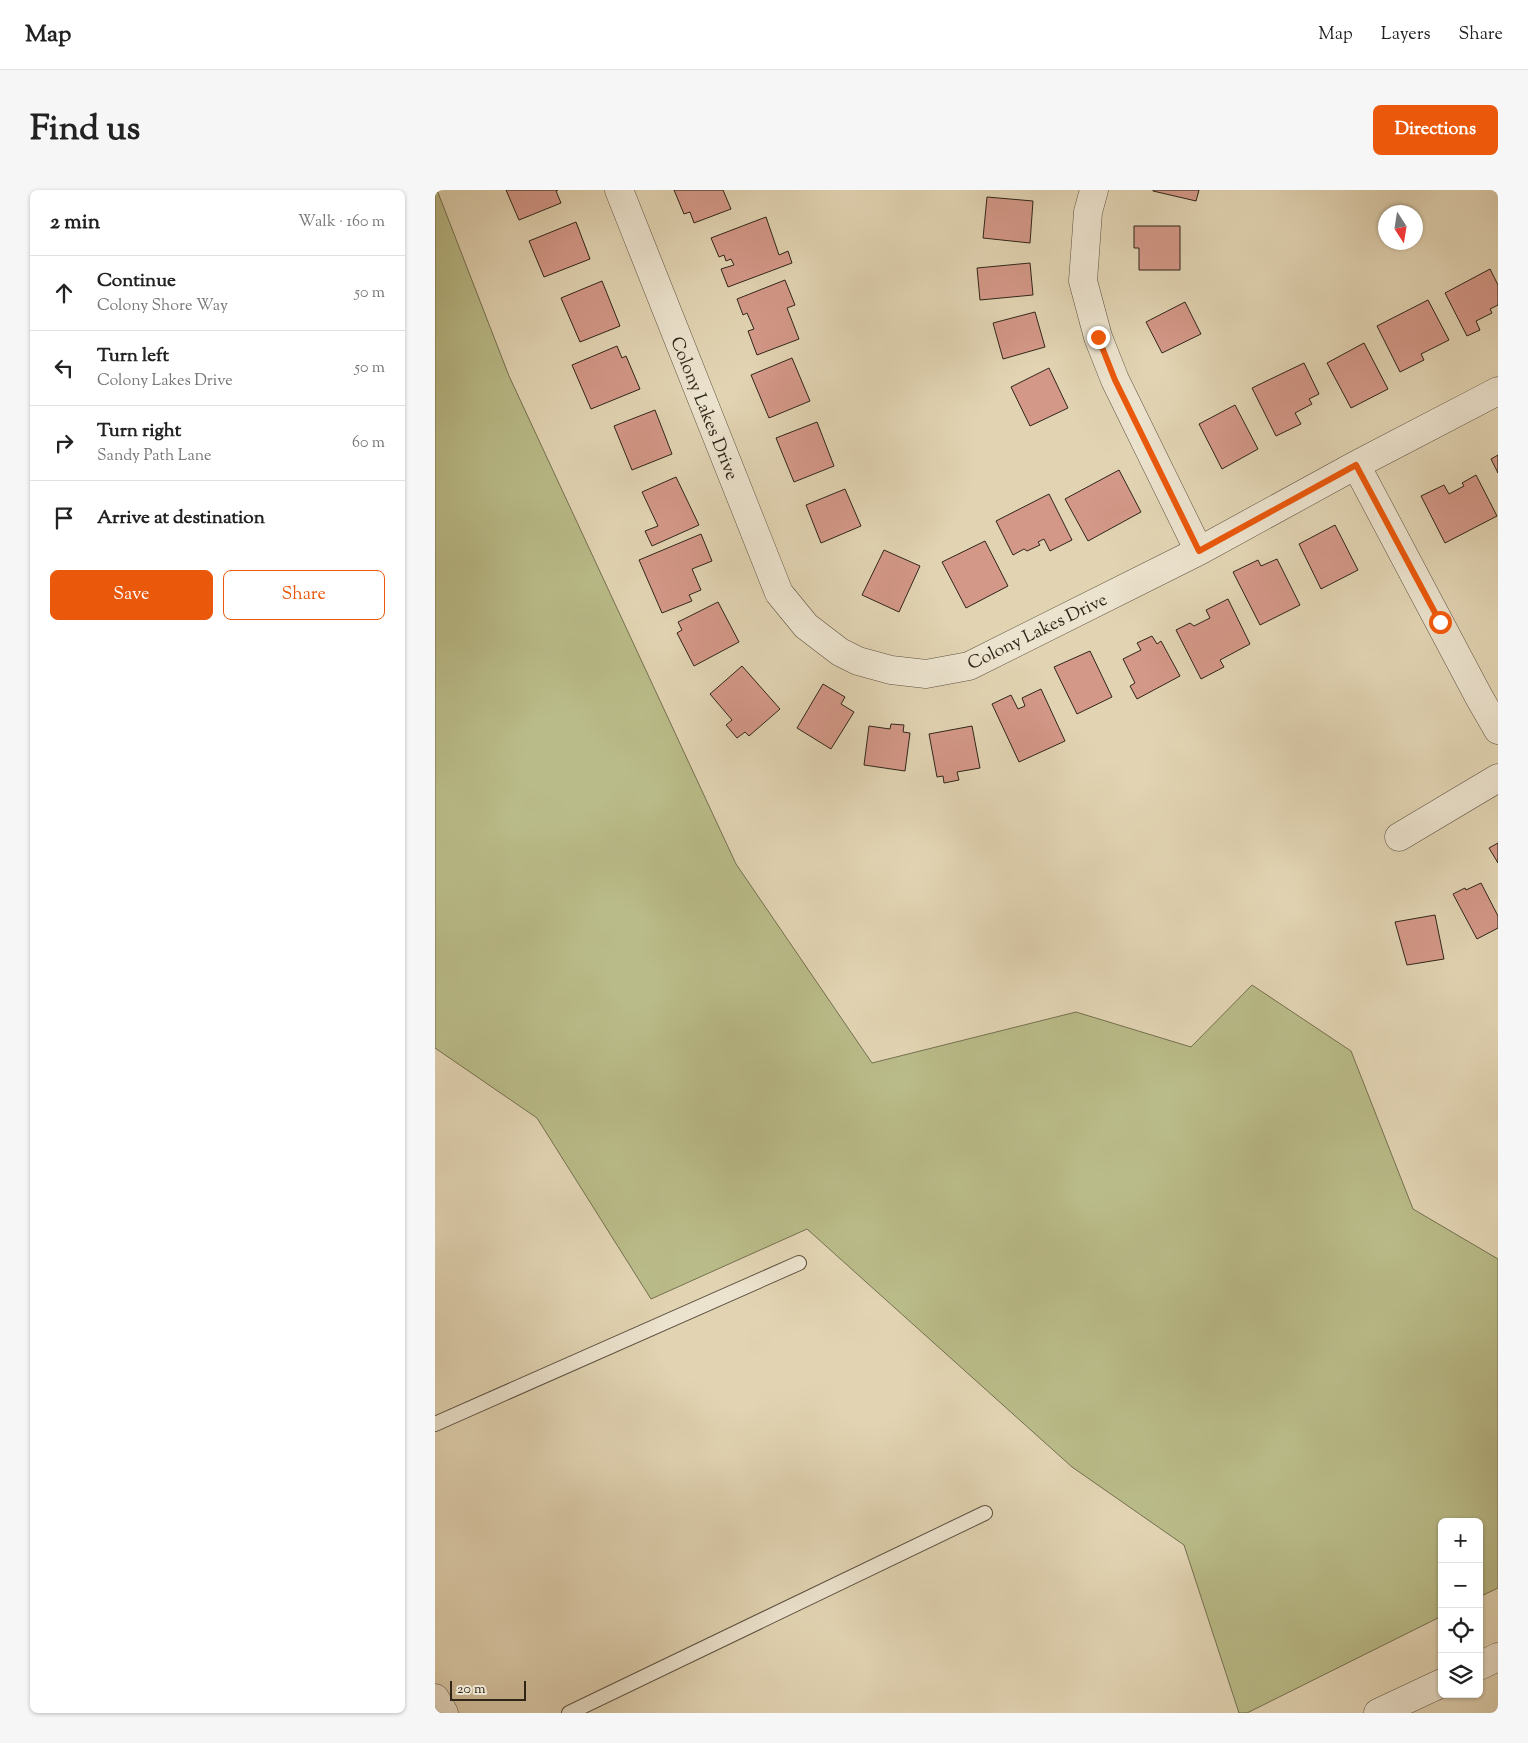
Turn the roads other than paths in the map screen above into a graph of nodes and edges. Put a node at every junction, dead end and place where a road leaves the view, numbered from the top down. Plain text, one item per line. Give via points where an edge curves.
1 (619, 190) edge
2 (1094, 190) edge
3 (1498, 391) edge
4 (1356, 465) junction
5 (1199, 551) junction
6 (1498, 730) edge
7 (1498, 778) edge
8 (1399, 837) dead end
9 (799, 1263) dead end
10 (435, 1424) edge
11 (985, 1513) dead end
12 (1498, 1657) edge
13 (1483, 1664) edge
14 (1438, 1685) edge
15 (435, 1698) edge
16 (444, 1713) edge
17 (569, 1713) edge
18 (1378, 1713) edge

1 - 5 street, Colony Lakes Drive via 779,593 806,626 840,652 883,668 926,674 969,666
2 - 5 street via 1088,212 1083,281 1098,337 1115,380
3 - 4 street, Colony Lakes Drive
4 - 5 street, Colony Lakes Drive
4 - 6 street
7 - 8 street
9 - 10 lane
11 - 17 lane
12 - 13 street
14 - 18 street
15 - 16 street

